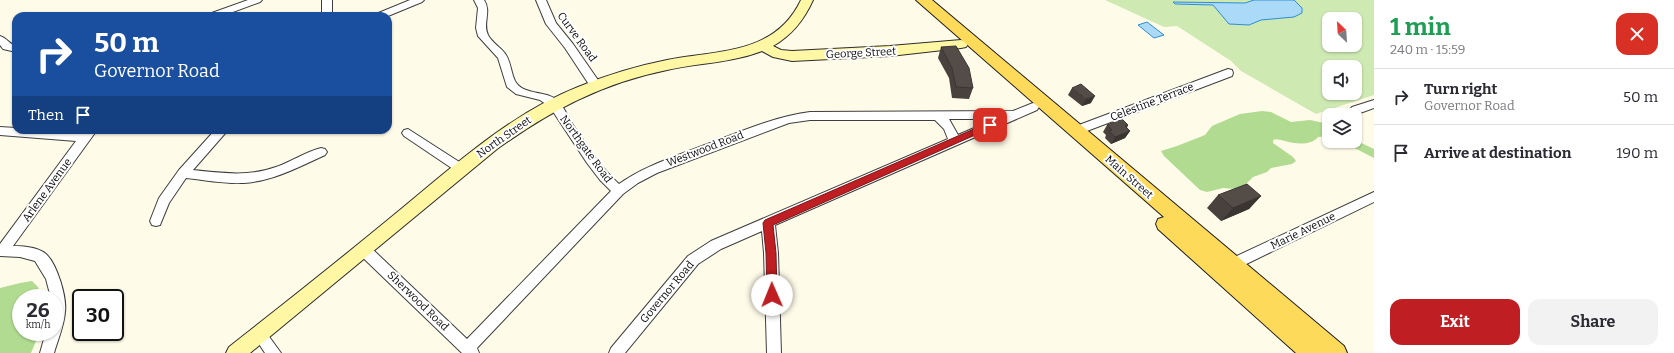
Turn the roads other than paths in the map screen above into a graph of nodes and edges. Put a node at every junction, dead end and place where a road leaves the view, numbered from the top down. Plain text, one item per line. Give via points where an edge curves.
1 (257, 0) edge
2 (327, 0) edge
3 (419, 0) edge
4 (479, 0) edge
5 (541, 0) edge
6 (807, 0) edge
7 (911, 0) edge
8 (923, 0) edge
9 (223, 12) edge
10 (327, 12) edge
11 (389, 12) edge
12 (0, 39) edge
13 (961, 44) junction
14 (763, 46) junction
15 (12, 48) edge
16 (1228, 73) dead end
17 (596, 86) junction
18 (554, 104) junction
19 (1374, 104) edge
20 (1033, 107) junction
21 (1362, 108) edge
22 (935, 115) junction
23 (1014, 115) junction
24 (0, 131) edge
25 (12, 131) edge
26 (1075, 131) junction
27 (408, 133) dead end
28 (88, 134) edge
29 (218, 134) edge
30 (954, 141) junction
31 (321, 152) dead end
32 (460, 168) junction
33 (183, 173) junction
34 (619, 191) junction
35 (1374, 197) edge
36 (156, 221) dead end
37 (768, 223) junction
38 (363, 249) junction
39 (1, 251) edge
40 (1231, 265) junction
41 (56, 289) edge
42 (260, 334) junction
43 (50, 341) edge
44 (469, 350) edge
45 (47, 353) edge
46 (236, 353) edge
47 (274, 353) edge
48 (616, 353) edge
49 (774, 353) edge
50 (1311, 353) edge
51 (1336, 353) edge

1 - 9 street
2 - 10 street
3 - 11 street
4 - 18 street via 484,8 481,25 483,34 501,54 512,85 521,91 544,96
5 - 17 street, Curve Road via 552,24
6 - 14 street, North Street via 790,28
7 - 13 main road, Main Street
8 - 26 main road, Main Street
12 - 15 street
13 - 14 street, George Street via 792,56 774,53
13 - 20 main road, Main Street
14 - 17 street, North Street via 737,54 646,70
16 - 26 street, Celestine Terrace
17 - 18 street, North Street
18 - 32 street, North Street via 513,129
18 - 34 street, Northgate Road via 594,164
19 - 21 street
20 - 23 street, Governor Road
20 - 50 main road, Main Street
22 - 23 street, Westwood Road
22 - 30 street via 950,130
22 - 34 street, Westwood Road via 810,116 779,121 653,170
23 - 30 street, Governor Road
24 - 25 street
26 - 40 main road, Main Street
27 - 32 street
28 - 39 street, Arlene Avenue
29 - 33 street
30 - 37 street, Governor Road
31 - 33 street via 275,172 254,177
32 - 38 street, North Street
33 - 36 street via 163,201
34 - 44 street, Westwood Road
35 - 40 street, Marie Avenue
37 - 48 street, Governor Road via 716,245 693,260
37 - 49 street
38 - 42 street, North Street
38 - 44 street, Sherwood Road
39 - 41 street via 27,252 38,257 44,262
40 - 51 main road, Main Street
42 - 46 street, North Street
42 - 47 street
43 - 45 street

